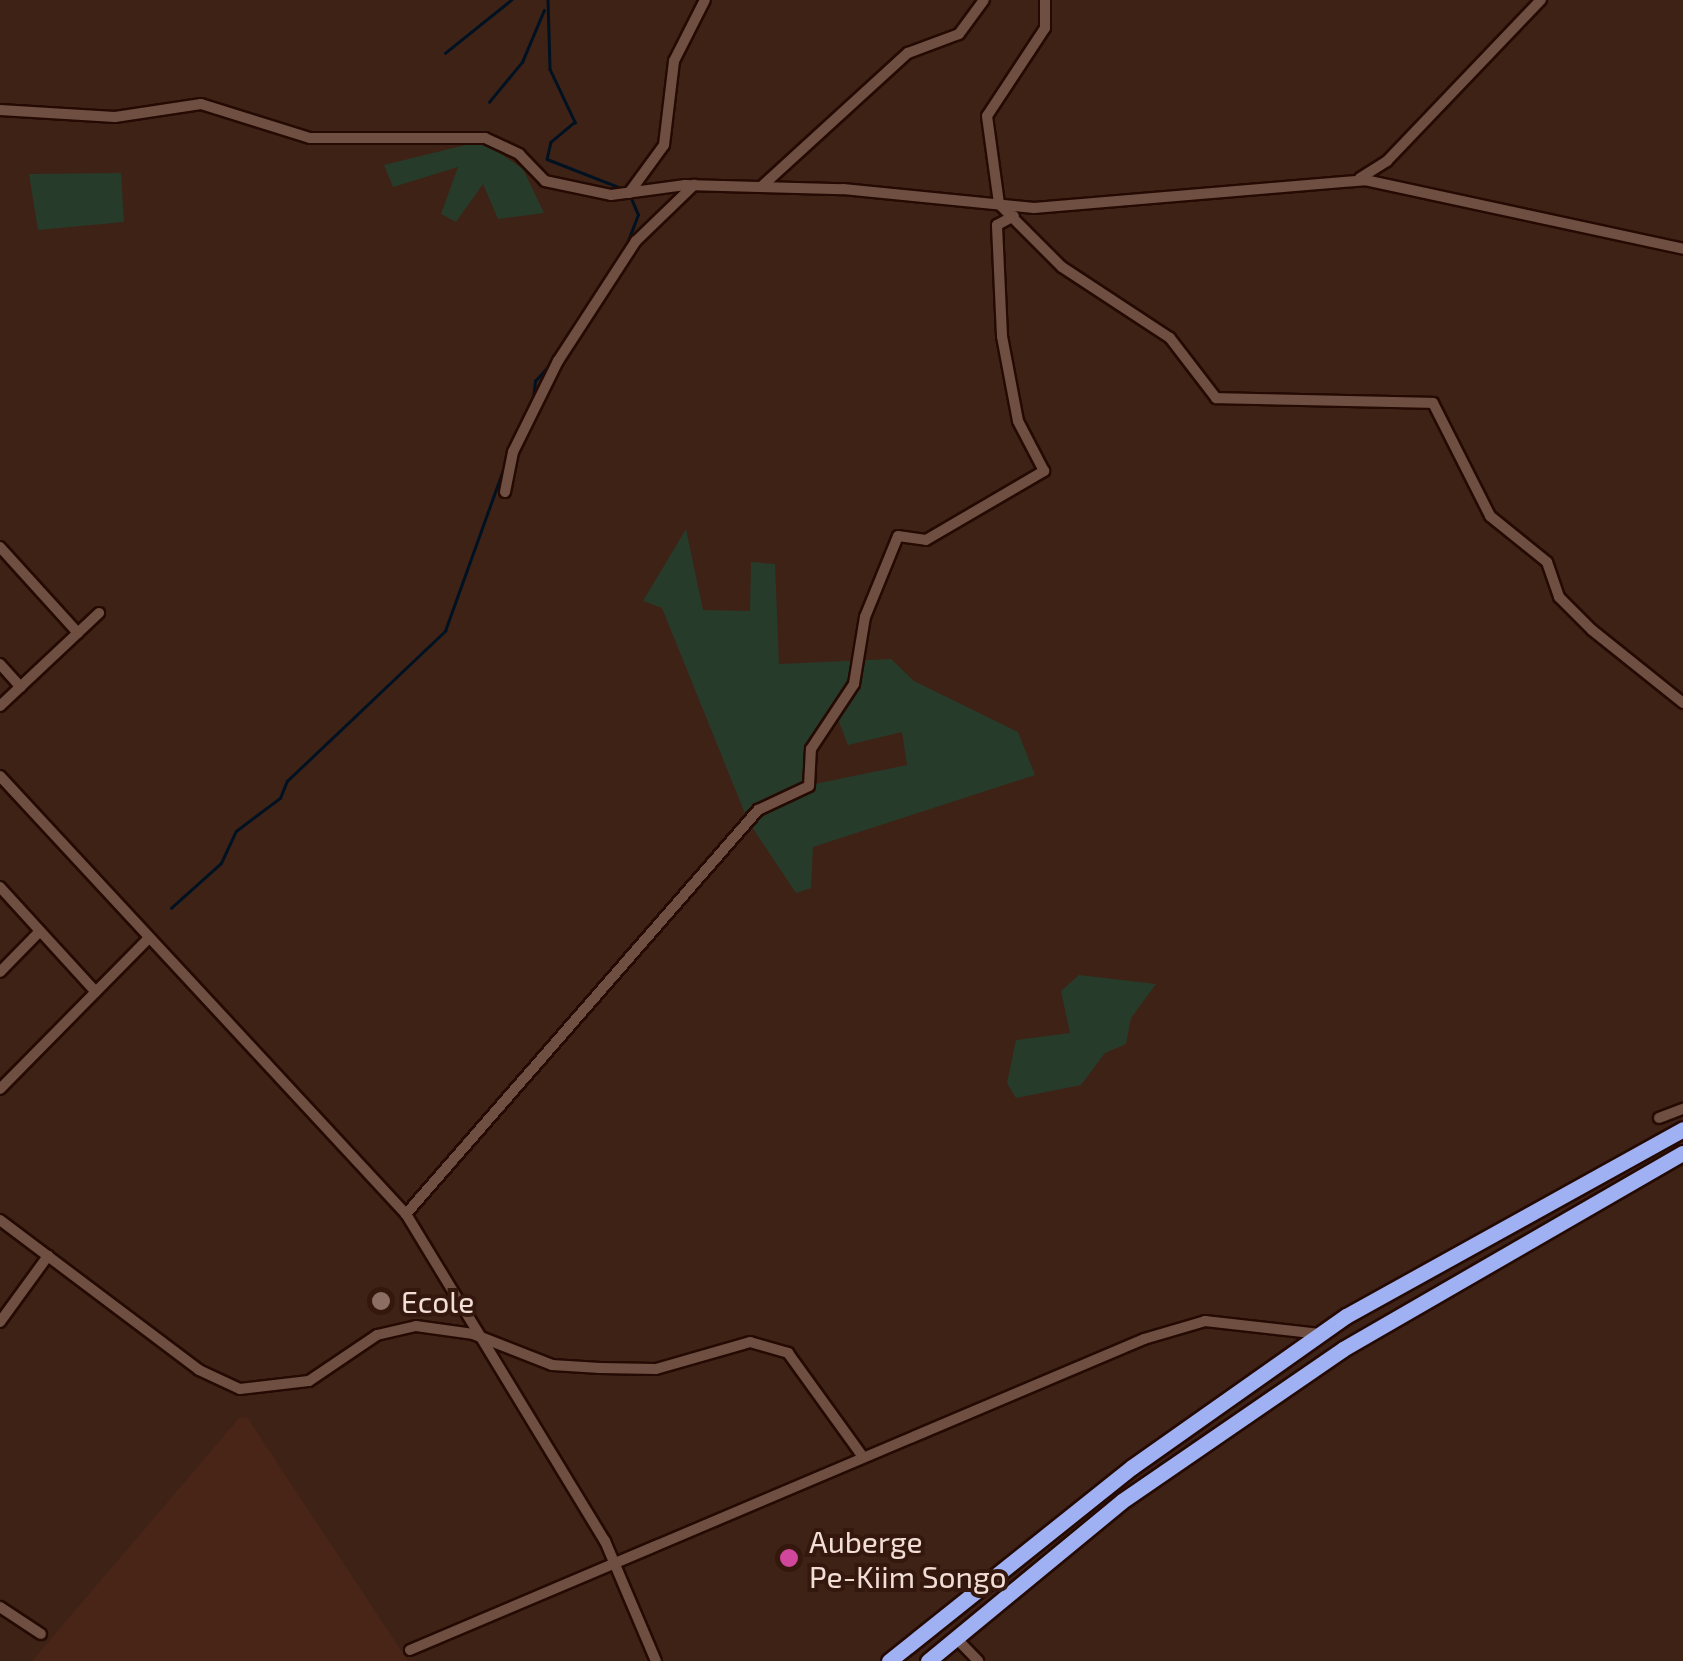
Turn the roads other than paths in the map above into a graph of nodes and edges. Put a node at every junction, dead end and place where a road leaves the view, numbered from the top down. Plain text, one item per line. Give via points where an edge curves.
1 (705, 0) edge
2 (984, 0) edge
3 (1045, 0) edge
4 (1541, 0) edge
5 (0, 110) edge
6 (1354, 180) junction
7 (694, 185) junction
8 (761, 187) junction
9 (629, 193) junction
10 (1000, 204) junction
11 (1014, 216) junction
12 (1680, 249) edge
13 (504, 492) dead end
14 (0, 547) edge
15 (99, 613) dead end
16 (78, 633) junction
17 (0, 664) edge
18 (21, 687) junction
19 (1683, 703) edge
20 (0, 706) edge
21 (0, 776) edge
22 (0, 887) edge
23 (40, 931) junction
24 (148, 939) junction
25 (0, 972) edge
26 (96, 992) junction
27 (0, 1088) edge
28 (1683, 1109) edge
29 (1659, 1118) dead end
30 (1683, 1129) edge
31 (1683, 1154) edge
32 (406, 1214) junction
33 (0, 1220) edge
34 (48, 1256) junction
35 (1, 1319) edge
36 (1321, 1334) junction
37 (490, 1341) junction
38 (863, 1457) junction
39 (611, 1565) junction
40 (0, 1606) edge
41 (41, 1634) dead end
42 (956, 1638) junction
43 (410, 1650) dead end
44 (656, 1661) edge
45 (889, 1661) edge
46 (928, 1661) edge
47 (978, 1661) edge

1 - 9 street via 674,60 664,144
2 - 8 street via 959,34 908,53
3 - 10 street via 1045,28 987,116
4 - 6 street via 1387,161
5 - 9 street via 114,118 201,104 310,138 485,138 520,154 545,181
6 - 10 street via 1170,203
6 - 12 street via 1451,206 1510,205
7 - 8 street
7 - 9 street
7 - 13 street via 636,242 558,360 513,452
8 - 10 street
10 - 11 street
11 - 19 street via 1062,267 1170,338 1216,398 1433,403 1490,516 1547,562 1559,597 1592,630
11 - 32 street via 999,222 996,237 1002,336 1018,421 1044,471 926,540 898,536 865,618 854,684 811,750 809,786 758,810
14 - 16 street
15 - 16 street
16 - 18 street
17 - 18 street
18 - 20 street
21 - 24 street
22 - 23 street
23 - 25 street
23 - 26 street
24 - 26 street
24 - 32 street
26 - 27 street
28 - 29 street
30 - 36 highway
31 - 42 highway via 1343,1349 1122,1501
32 - 37 street
33 - 34 street
34 - 35 street
34 - 37 street via 198,1370 259,1393 310,1381 377,1335 416,1326
36 - 38 street via 1183,1325
36 - 45 highway via 1132,1467
37 - 38 street via 552,1365 642,1370 717,1346 772,1346 801,1367
37 - 39 street
38 - 39 street
39 - 43 street
39 - 44 street
40 - 41 street
42 - 46 highway
42 - 47 street

